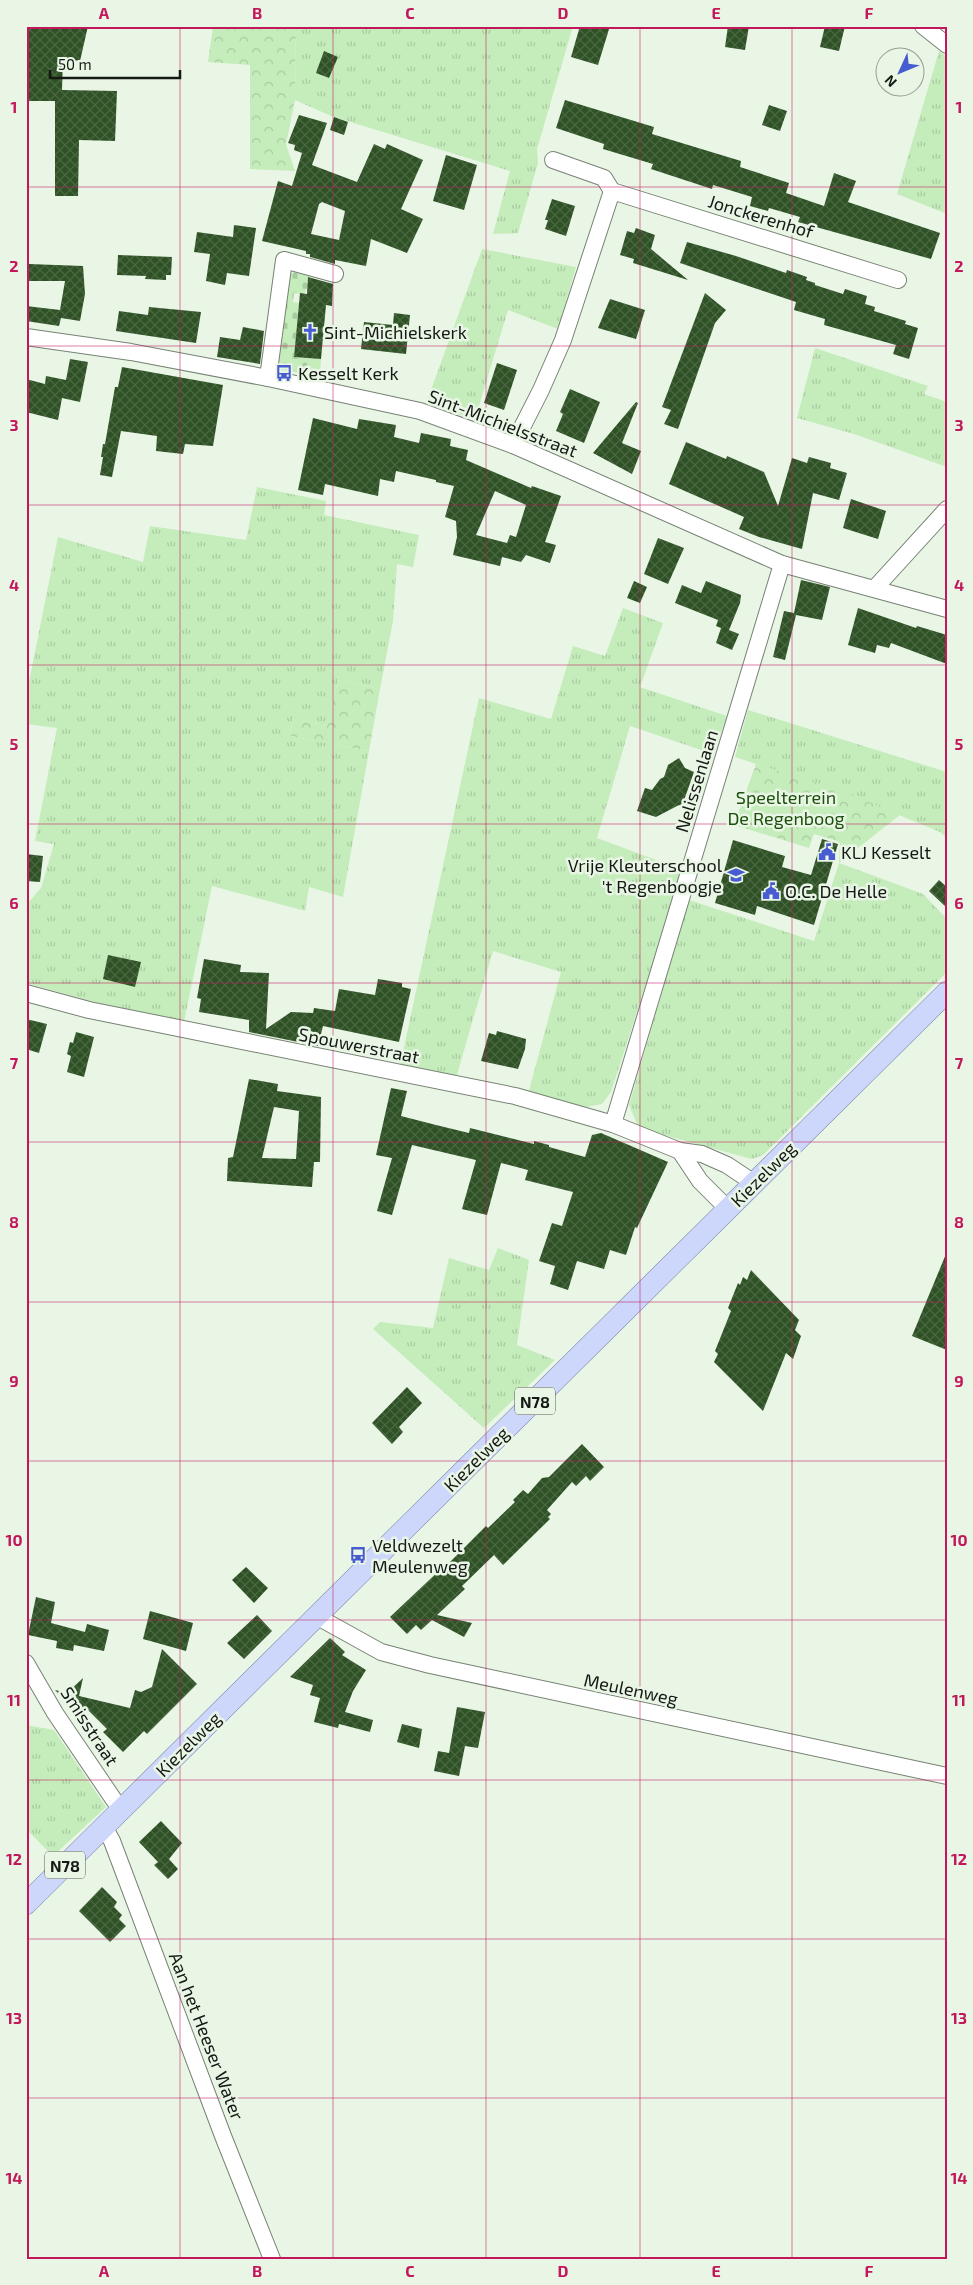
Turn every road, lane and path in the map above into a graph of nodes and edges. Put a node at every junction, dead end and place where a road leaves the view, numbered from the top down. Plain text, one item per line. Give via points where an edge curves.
1 (923, 26) edge
2 (947, 45) edge
3 (553, 160) dead end
4 (612, 191) junction
5 (335, 274) dead end
6 (898, 280) dead end
7 (26, 337) edge
8 (268, 378) junction
9 (513, 444) junction
10 (947, 509) edge
11 (782, 564) junction
12 (875, 588) junction
13 (947, 609) edge
14 (947, 992) edge
15 (26, 993) edge
16 (613, 1124) junction
17 (680, 1151) junction
18 (754, 1183) junction
19 (728, 1209) junction
20 (316, 1616) junction
21 (26, 1663) edge
22 (947, 1776) edge
23 (123, 1809) junction
24 (104, 1827) junction
25 (26, 1904) edge
26 (272, 2259) edge

1 - 2 street
3 - 4 street, Jonckerenhof via 604,178
4 - 6 street, Jonckerenhof
4 - 9 street via 563,340
5 - 8 street via 284,260
7 - 8 street, Sint-Michielsstraat via 131,352
8 - 9 street, Sint-Michielsstraat via 420,411
9 - 11 street, Sint-Michielsstraat
10 - 12 street
11 - 12 street, Sint-Michielsstraat
11 - 16 street, Nelissenlaan
12 - 13 street, Sint-Michielsstraat
14 - 18 main road, Kiezelweg / N78
15 - 16 street, Spouwerstraat via 89,1010 515,1096
16 - 17 street, Spouwerstraat
17 - 18 street, Spouwerstraat via 702,1154
17 - 19 street via 700,1181
18 - 19 main road, Kiezelweg / N78
19 - 20 main road, Kiezelweg / N78
20 - 22 street, Meulenweg via 381,1652 430,1665
20 - 23 main road, Kiezelweg / N78
21 - 23 street, Smisstraat via 56,1713
23 - 24 main road, Kiezelweg / N78
24 - 25 main road, Kiezelweg / N78
24 - 26 street, Aan het Heeser Water

